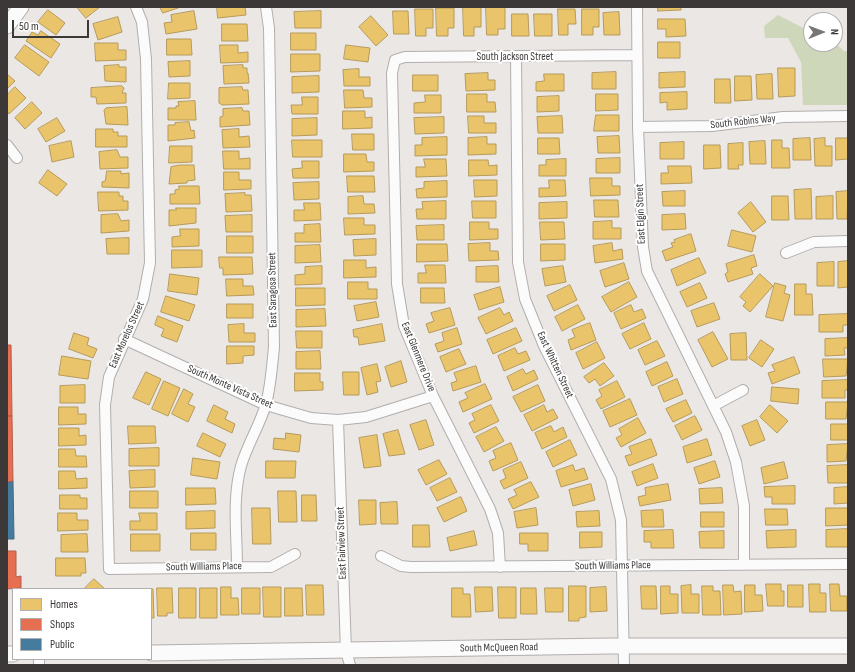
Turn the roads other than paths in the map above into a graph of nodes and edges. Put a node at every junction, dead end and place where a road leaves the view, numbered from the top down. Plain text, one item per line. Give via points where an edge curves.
1 (21, 7) edge
2 (136, 7) edge
3 (266, 7) edge
4 (636, 7) edge
5 (7, 26) edge
6 (637, 55) junction
7 (516, 58) junction
8 (395, 60) joint
9 (848, 116) edge
10 (638, 127) junction
11 (7, 145) edge
12 (17, 158) dead end
13 (848, 240) edge
14 (786, 253) dead end
15 (124, 339) junction
16 (743, 390) dead end
17 (433, 396) junction
18 (266, 405) junction
19 (713, 406) junction
20 (338, 420) junction
21 (295, 554) dead end
22 (381, 556) dead end
23 (744, 564) junction
24 (848, 564) edge
25 (623, 566) junction
26 (237, 567) junction
27 (500, 567) junction
28 (109, 569) joint
29 (848, 646) edge
30 (623, 647) junction
31 (152, 653) edge
32 (348, 658) edge
33 (624, 665) edge

1 - 5 main road
2 - 15 street, East Morelos Street via 142,22 146,59 150,263 143,299
3 - 18 street, East Saragosa Street via 269,28 274,346
4 - 6 street, East Elgin Street
6 - 7 street, South Jackson Street
6 - 10 street, East Elgin Street
7 - 8 street, South Jackson Street via 405,57
7 - 25 street, East Whitten Street via 518,262 525,299 544,346 611,480 621,520
8 - 17 street, East Glenmere Drive via 392,73 397,284 404,326
9 - 10 street, South Robins Way via 783,117 712,126
10 - 19 street, East Elgin Street via 642,247 646,271
11 - 12 street
13 - 14 street via 814,242
15 - 18 street, South Monte Vista Street
15 - 28 street, East Morelos Street via 108,377 105,405
16 - 19 street
17 - 20 street, South Monte Vista Street via 366,417
17 - 27 street, East Glenmere Drive via 490,509 498,533
18 - 20 street, South Monte Vista Street via 311,418
18 - 26 street, East Saragosa Street via 241,465 238,480
19 - 23 street, East Elgin Street via 726,432 736,462 744,506
20 - 32 street, East Fairview Street
21 - 26 street, South Williams Place via 271,567
22 - 27 street, South Williams Place via 401,566 411,567
23 - 24 street, South Williams Place
23 - 25 street, South Williams Place
25 - 27 street, South Williams Place
25 - 30 street, East Whitten Street
26 - 28 street, South Williams Place
29 - 30 main road, South McQueen Road
30 - 32 main road, South McQueen Road
30 - 33 street, East Whitten Street
31 - 32 main road, South McQueen Road

